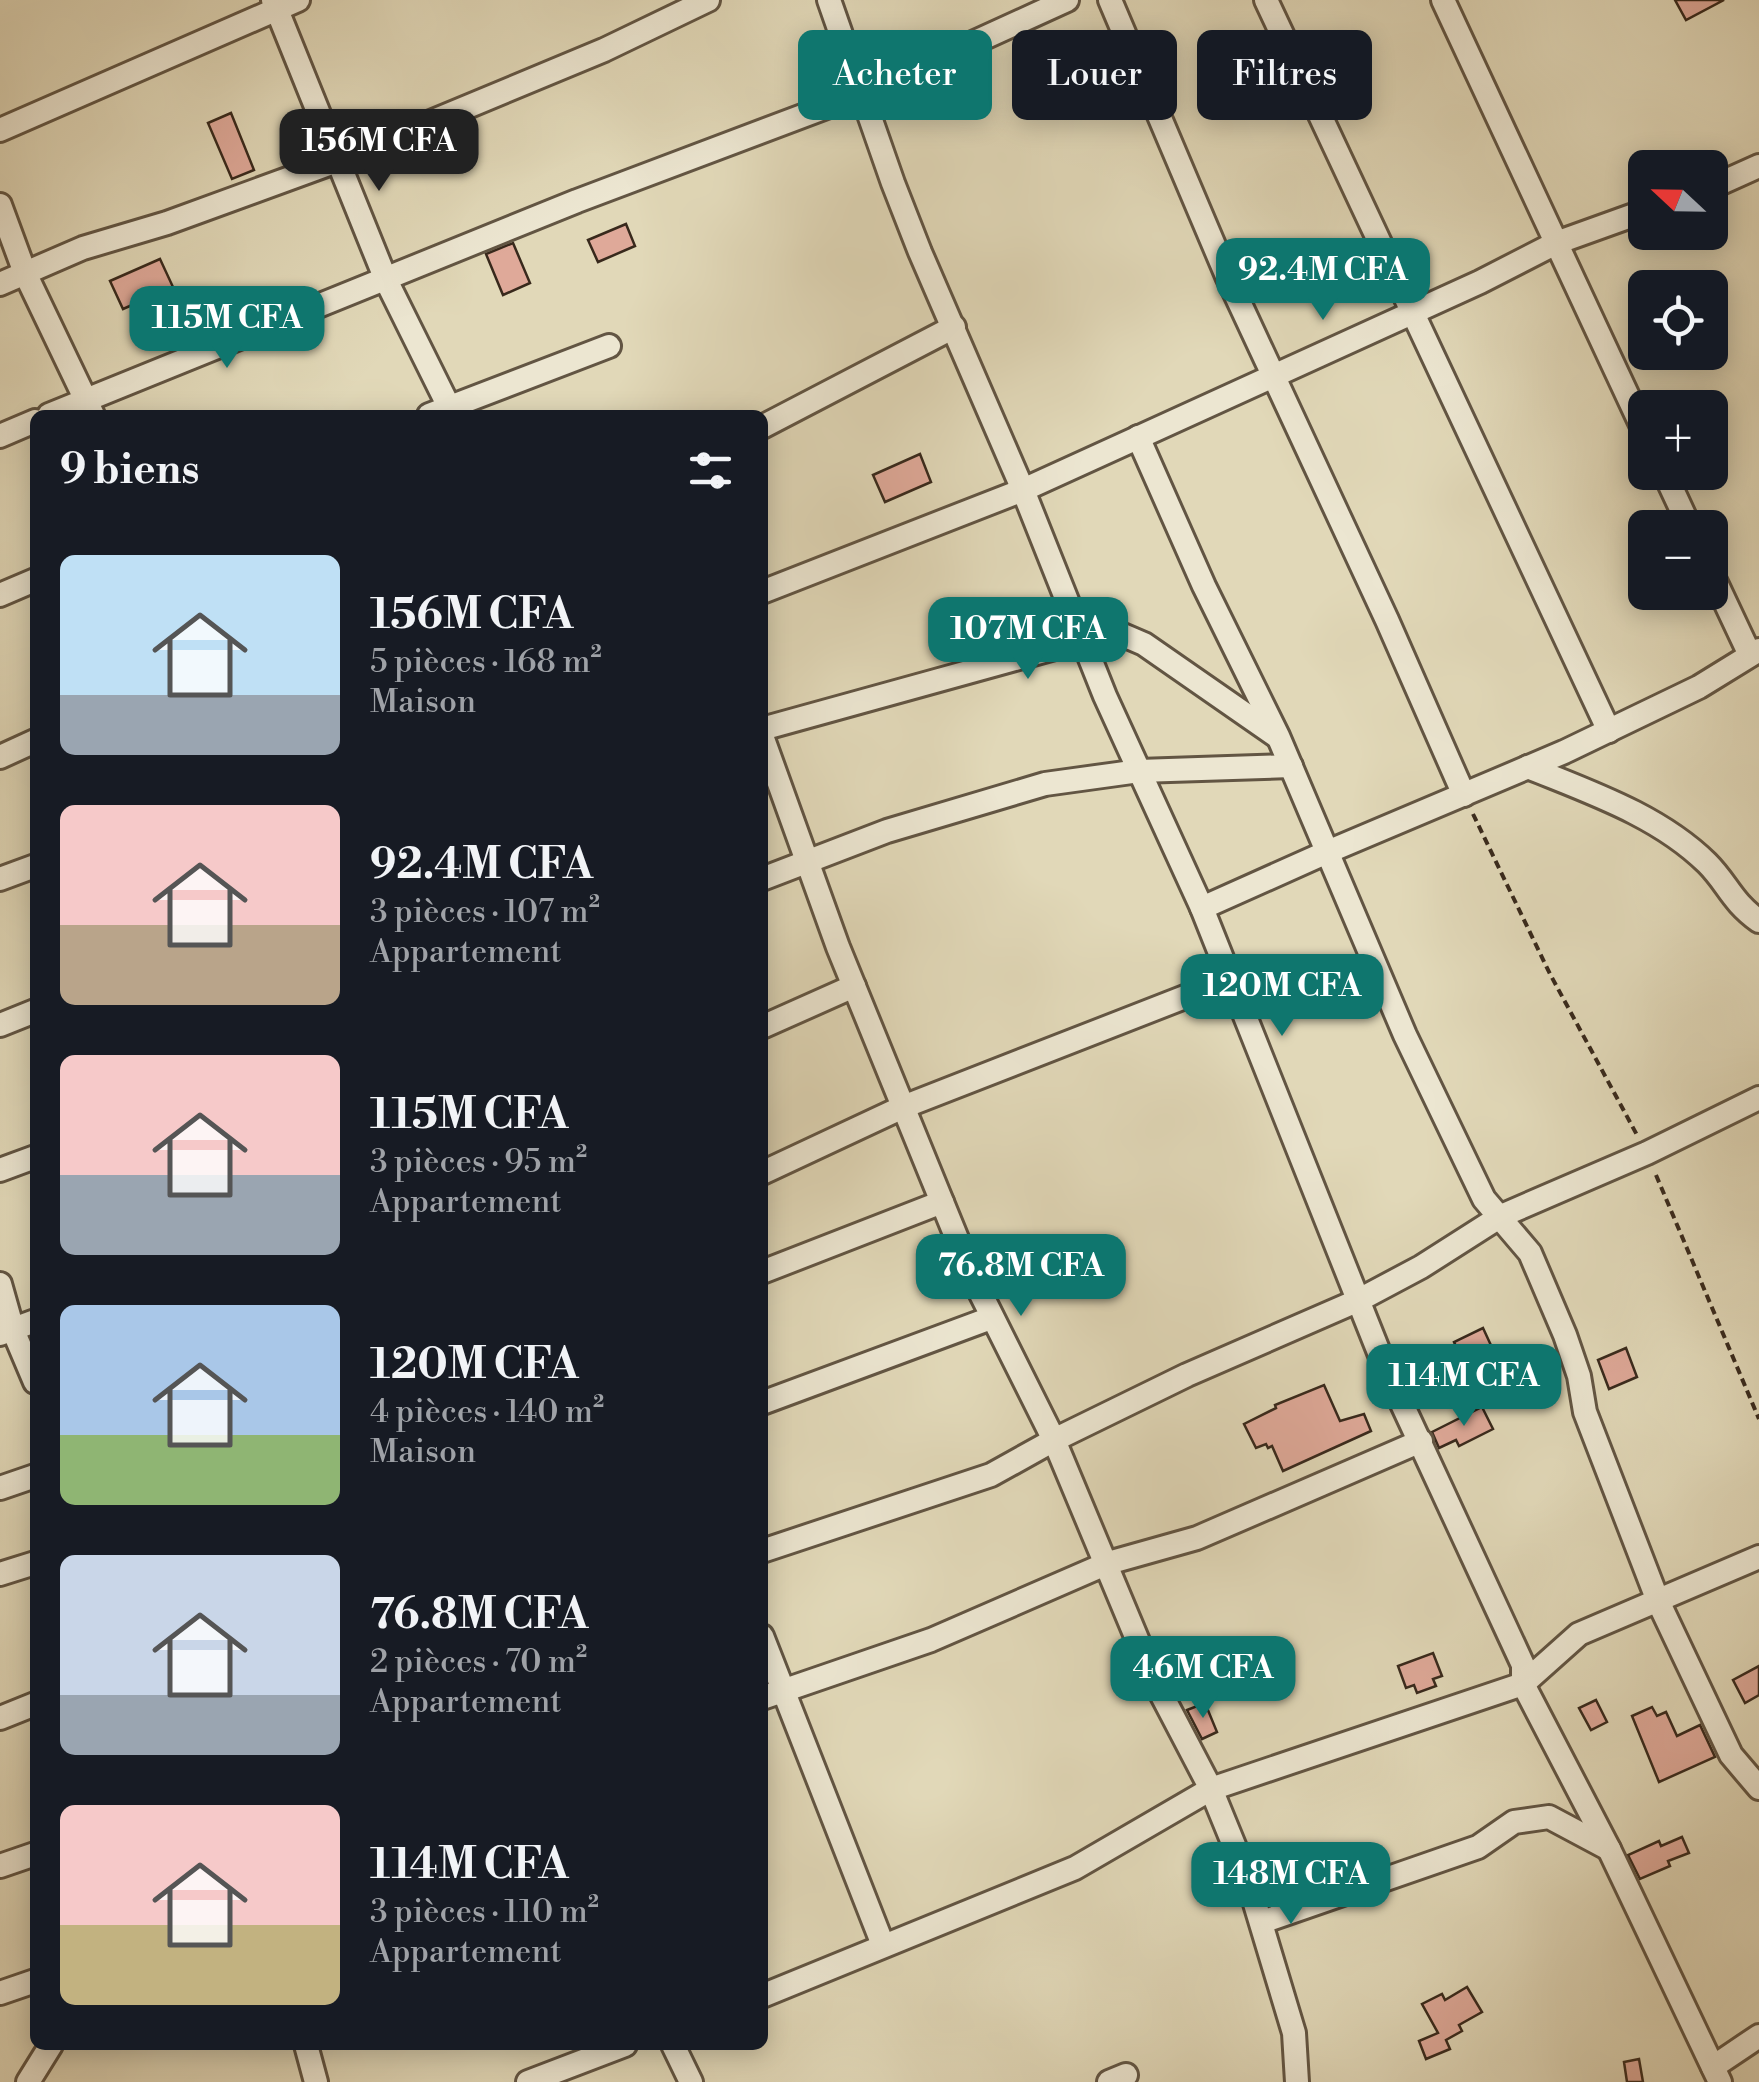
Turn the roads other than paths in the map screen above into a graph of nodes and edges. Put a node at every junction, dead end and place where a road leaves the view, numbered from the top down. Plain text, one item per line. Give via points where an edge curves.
1 (708, 0) edge
2 (829, 0) edge
3 (1067, 0) edge
4 (1110, 0) edge
5 (1266, 0) edge
6 (1443, 0) edge
7 (282, 3) edge
8 (839, 30) edge
9 (992, 34) edge
10 (798, 118) edge
11 (871, 120) edge
12 (0, 130) edge
13 (338, 161) junction
14 (1759, 166) edge
15 (1728, 180) edge
16 (0, 205) edge
17 (1628, 217) edge
18 (1556, 242) junction
19 (26, 273) junction
20 (386, 280) junction
21 (0, 284) edge
22 (1411, 311) junction
23 (954, 327) junction
24 (609, 346) dead end
25 (1272, 375) junction
26 (1628, 396) edge
27 (90, 407) edge
28 (443, 410) edge
29 (449, 410) edge
30 (30, 423) edge
31 (768, 424) edge
32 (0, 436) edge
33 (1138, 437) junction
34 (1023, 490) junction
35 (30, 582) edge
36 (768, 590) edge
37 (0, 595) edge
38 (1728, 604) edge
39 (1082, 640) junction
40 (1754, 653) edge
41 (768, 730) edge
42 (1609, 731) junction
43 (1278, 736) junction
44 (30, 743) edge
45 (768, 750) edge
46 (0, 757) edge
47 (1291, 766) junction
48 (1528, 767) junction
49 (1139, 772) junction
50 (1464, 794) junction
51 (1325, 852) junction
52 (805, 861) junction
53 (30, 868) edge
54 (768, 876) edge
55 (0, 879) edge
56 (1202, 908) junction
57 (1759, 920) edge
58 (1230, 979) junction
59 (854, 986) junction
60 (30, 1013) edge
61 (768, 1024) edge
62 (0, 1025) edge
63 (1759, 1098) edge
64 (902, 1107) junction
65 (30, 1159) edge
66 (0, 1170) edge
67 (768, 1170) edge
68 (942, 1202) junction
69 (1500, 1216) junction
70 (768, 1270) edge
71 (0, 1284) edge
72 (1359, 1300) junction
73 (991, 1318) junction
74 (16, 1328) edge
75 (30, 1368) edge
76 (768, 1401) edge
77 (1054, 1440) junction
78 (1421, 1440) junction
79 (30, 1478) edge
80 (0, 1488) edge
81 (768, 1548) edge
82 (1759, 1557) edge
83 (1108, 1564) junction
84 (30, 1565) edge
85 (0, 1574) edge
86 (1658, 1600) junction
87 (768, 1668) edge
88 (1523, 1684) junction
89 (773, 1694) edge
90 (30, 1706) edge
91 (0, 1718) edge
92 (1759, 1788) edge
93 (1210, 1789) junction
94 (1609, 1849) junction
95 (30, 1856) edge
96 (0, 1866) edge
97 (1262, 1922) junction
98 (883, 1945) junction
99 (30, 1982) edge
100 (0, 1993) edge
101 (768, 1993) edge
102 (1759, 2036) edge
103 (48, 2050) edge
104 (307, 2050) edge
105 (612, 2050) edge
106 (675, 2050) edge
107 (1717, 2075) edge
108 (28, 2082) edge
109 (316, 2082) edge
110 (528, 2082) edge
111 (691, 2082) edge
112 (1297, 2082) edge

1 - 13 street
2 - 8 street
3 - 9 street
4 - 25 street
5 - 22 street
6 - 18 street
7 - 12 street
7 - 13 street
10 - 20 street
11 - 23 street
13 - 19 street
13 - 20 street
14 - 15 street
16 - 19 street
17 - 18 street
18 - 22 street
18 - 26 street
19 - 21 street
19 - 27 street
20 - 27 street
20 - 28 street
22 - 25 street
22 - 42 street
23 - 31 street
23 - 34 street
24 - 29 street
25 - 33 street
25 - 50 street
30 - 32 street
33 - 34 street
33 - 43 street
34 - 36 street
34 - 39 street
35 - 37 street
38 - 40 street
39 - 41 street
39 - 43 street via 1110,633 1144,644
39 - 49 street
40 - 42 street
42 - 48 street
43 - 47 street
44 - 46 street
45 - 52 street
47 - 49 street
47 - 51 street
48 - 50 street
48 - 57 street via 1678,840
49 - 52 street via 1002,795
49 - 56 street
50 - 51 street
51 - 56 street
51 - 69 street via 1484,1199
52 - 54 street
52 - 59 street
53 - 55 street
56 - 58 street
58 - 64 street
58 - 72 street
59 - 61 street
59 - 64 street
60 - 62 street
63 - 69 street
64 - 67 street
64 - 68 street
65 - 66 street
68 - 70 street
68 - 73 street
69 - 72 street
69 - 86 street via 1530,1253 1565,1335 1585,1412
71 - 74 street
72 - 77 street
72 - 78 street
73 - 76 street
73 - 77 street
74 - 75 street
77 - 81 street via 965,1485
77 - 83 street
78 - 83 street via 1197,1538
78 - 88 street via 1523,1665
79 - 80 street
82 - 86 street
83 - 89 street via 932,1640
83 - 93 street via 1155,1682
84 - 85 street
86 - 88 street via 1579,1634
86 - 92 street via 1732,1754
87 - 89 street
88 - 93 street
88 - 94 street
89 - 98 street
90 - 91 street
93 - 97 street
93 - 98 street via 1075,1868
94 - 97 street via 1549,1817 1514,1822 1478,1847
94 - 107 street
95 - 96 street
97 - 112 street via 1294,2033
98 - 101 street
99 - 100 street
102 - 107 street
103 - 108 street
104 - 109 street
105 - 110 street
106 - 111 street

